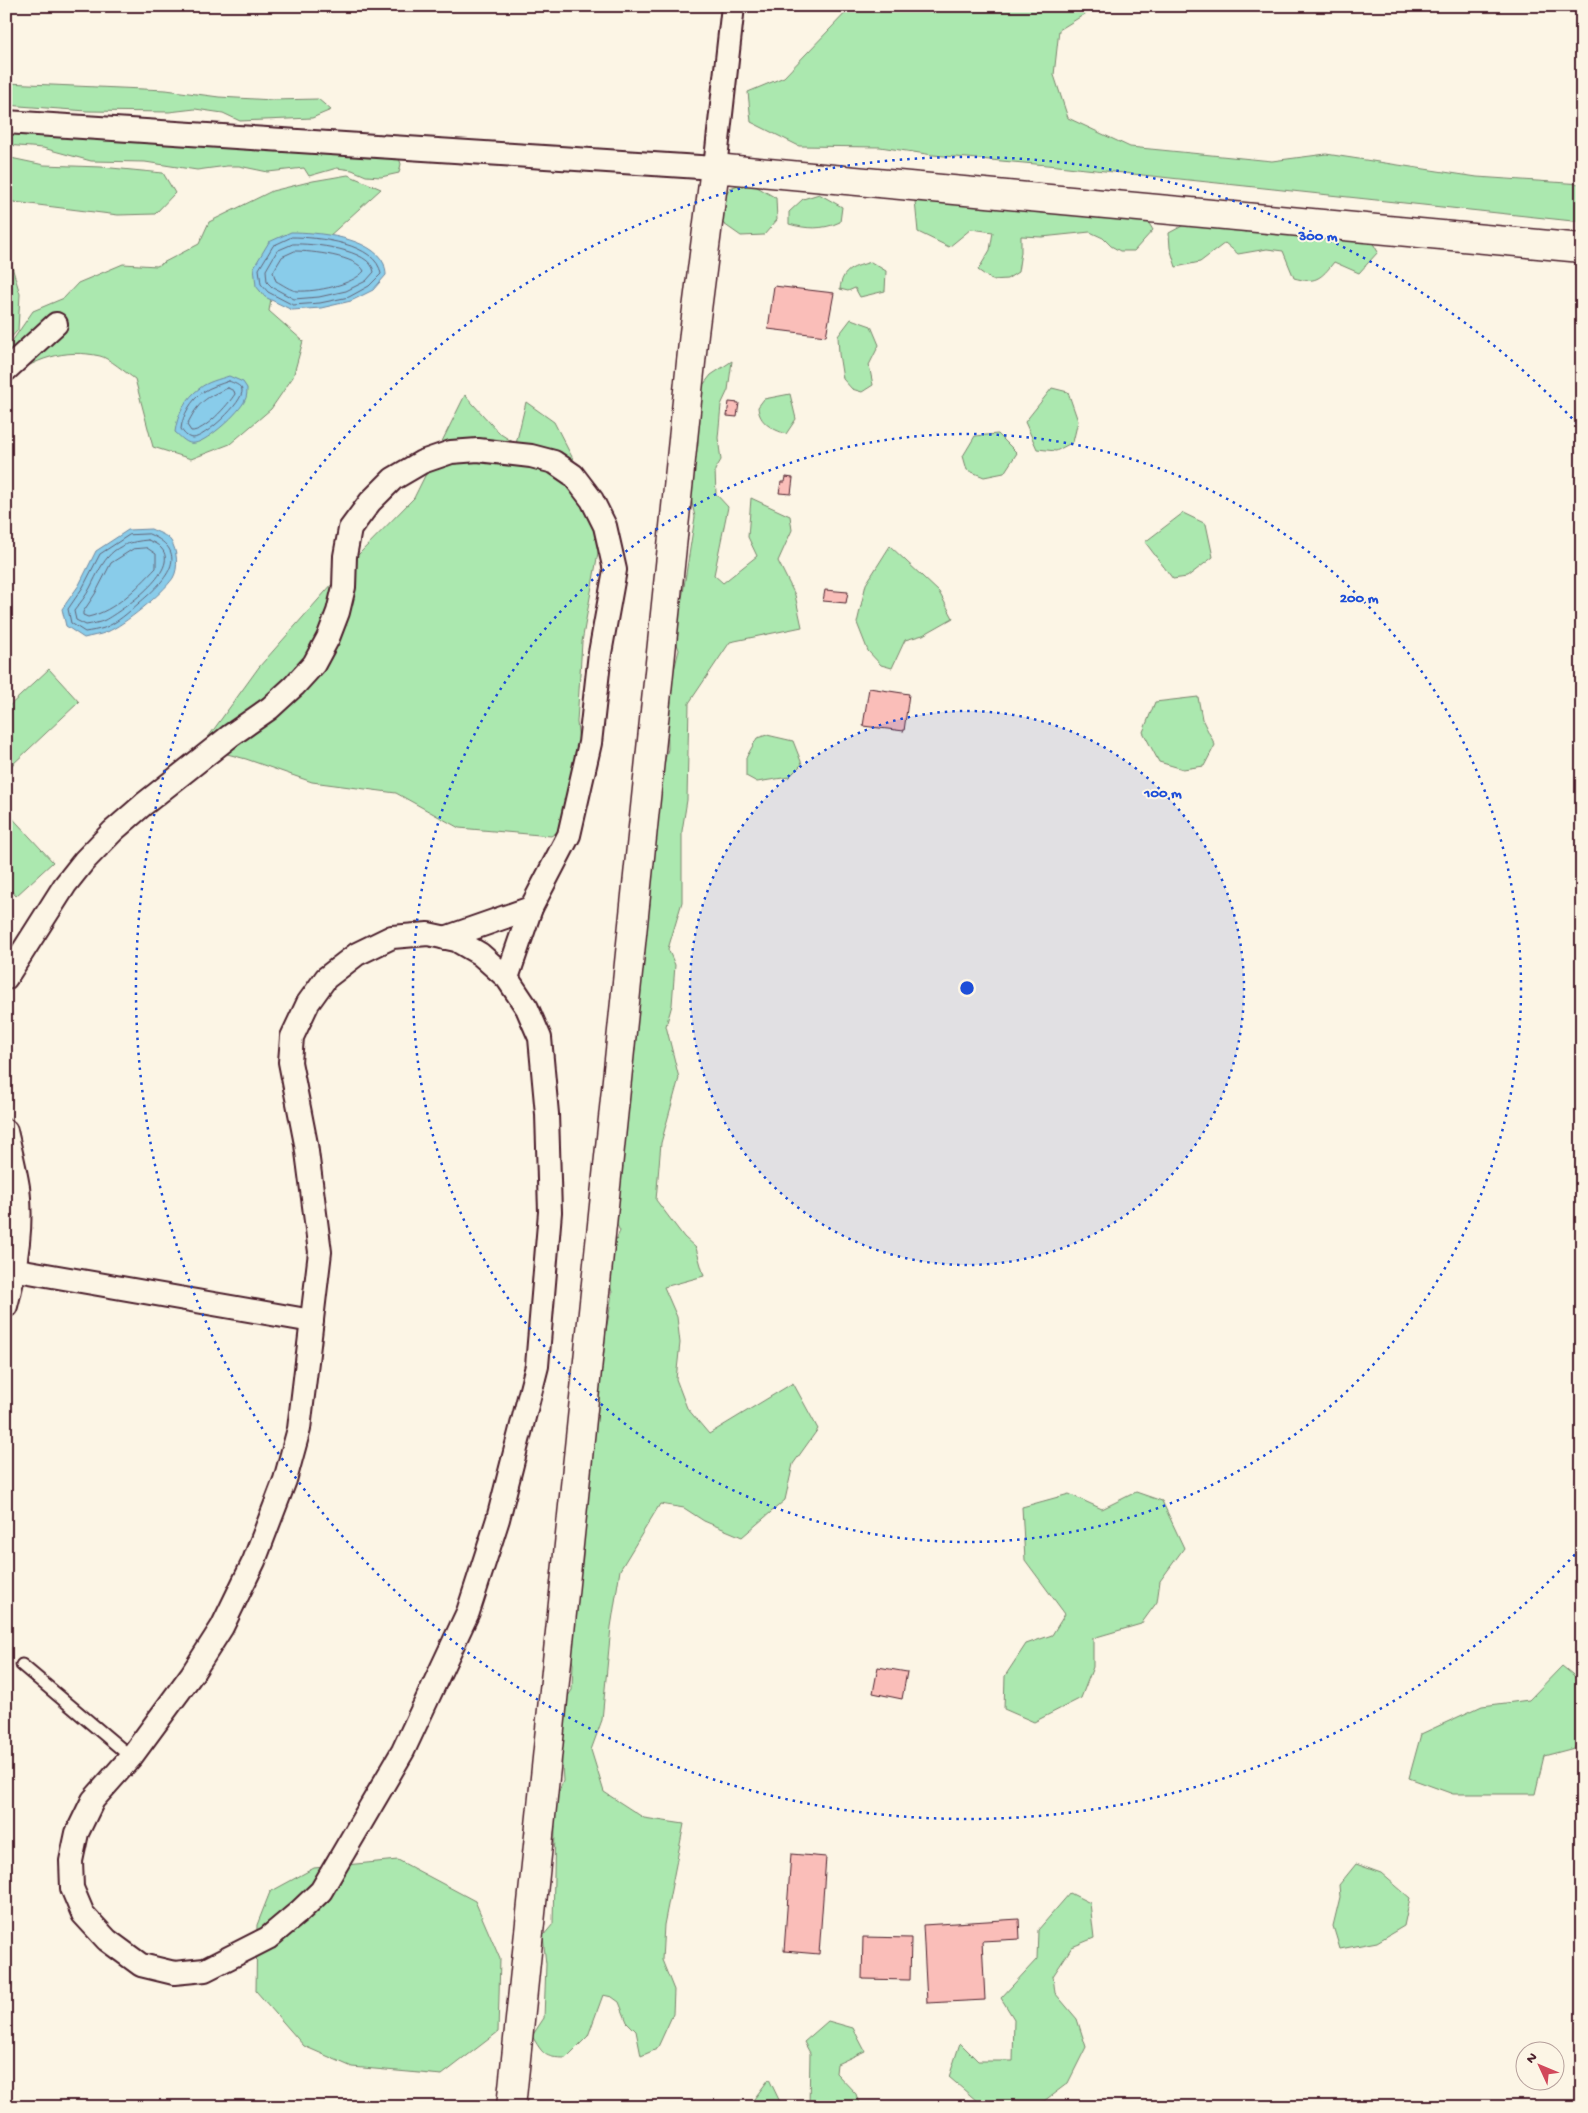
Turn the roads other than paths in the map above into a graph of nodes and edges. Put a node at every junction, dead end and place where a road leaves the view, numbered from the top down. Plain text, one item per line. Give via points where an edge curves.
1 (733, 6) edge
2 (6, 122) edge
3 (715, 168) junction
4 (1582, 248) edge
5 (56, 324) dead end
6 (6, 370) edge
7 (531, 908) junction
8 (445, 938) junction
9 (6, 978) edge
10 (507, 978) junction
11 (6, 1131) edge
12 (10, 1269) edge
13 (6, 1306) edge
14 (312, 1321) junction
15 (22, 1665) dead end
16 (131, 1757) junction
17 (511, 2107) edge

1 - 3 street
2 - 3 street
3 - 4 street
3 - 17 street via 694,333
5 - 6 street
7 - 8 street
7 - 9 street via 569,835 590,743 600,653 615,570 605,526 592,500 573,475 554,462 531,456 478,450 451,452 422,462 393,479 350,528 338,612 314,664 270,708 165,787 113,831 65,885
7 - 10 street
8 - 10 street via 456,940 480,954
8 - 14 street via 428,934 392,937 357,954 326,978 308,1003 292,1037 290,1062 306,1144 320,1252
10 - 16 street via 527,1008 540,1038 547,1114 550,1212 537,1366 498,1519 468,1612 403,1751 321,1891 268,1938 205,1970 174,1973 141,1965 107,1940 83,1914 72,1888 71,1861 76,1833 94,1800
11 - 12 street via 18,1188 19,1222
12 - 13 street
12 - 14 street
14 - 16 street via 299,1429 285,1480 254,1560 222,1627
15 - 16 lane

